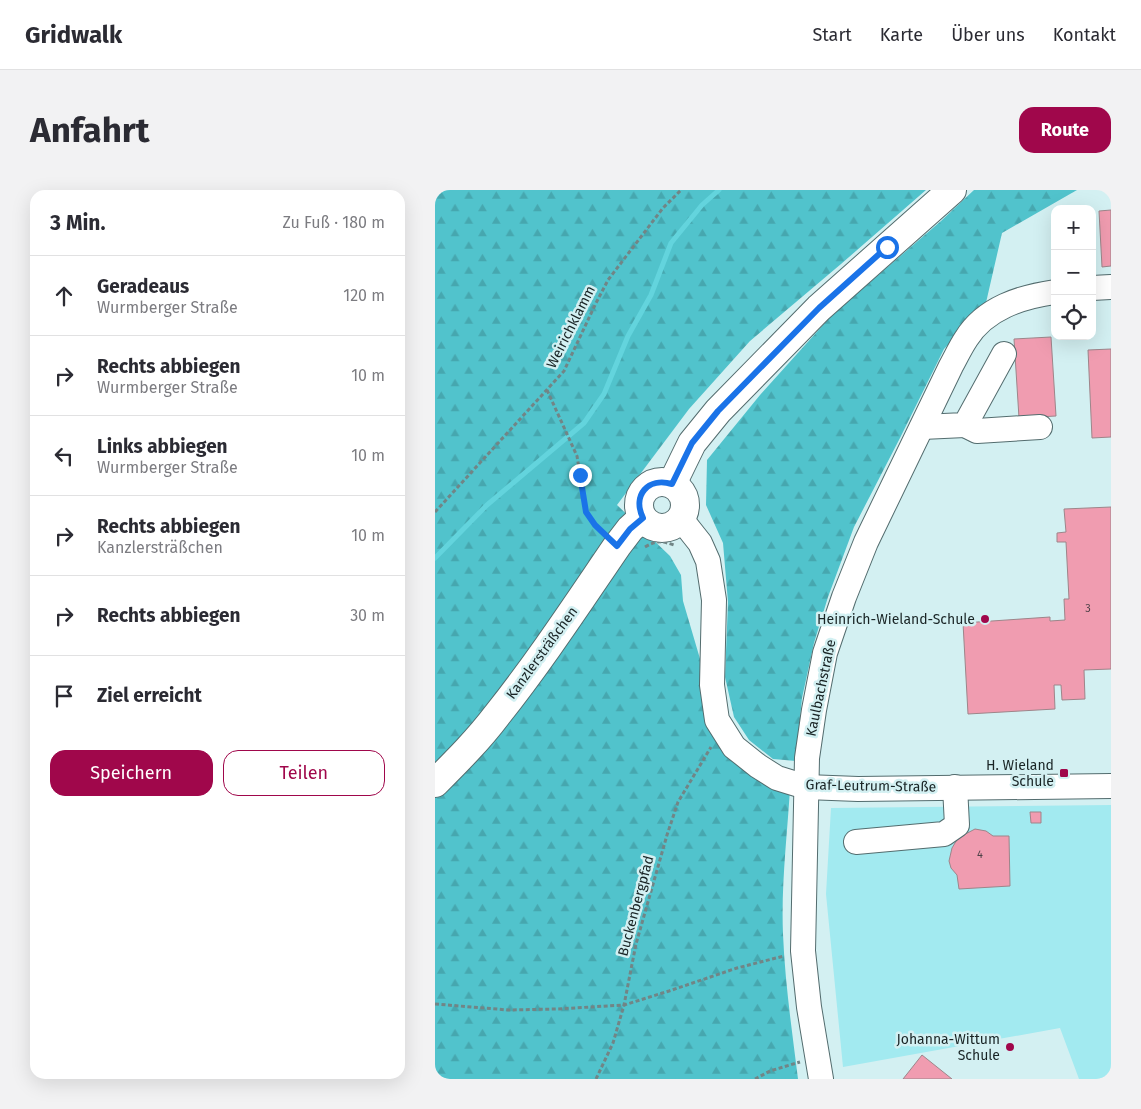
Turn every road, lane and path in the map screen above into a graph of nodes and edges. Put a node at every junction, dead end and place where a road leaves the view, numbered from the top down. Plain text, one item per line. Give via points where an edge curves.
1 (681, 190) edge
2 (952, 190) edge
3 (1111, 287) edge
4 (1096, 288) edge
5 (1051, 293) edge
6 (1004, 354) dead end
7 (547, 390) junction
8 (965, 425) junction
9 (922, 427) junction
10 (1040, 427) dead end
11 (672, 484) junction
12 (435, 512) edge
13 (643, 518) junction
14 (681, 519) junction
15 (617, 546) junction
16 (712, 744) dead end
17 (435, 783) edge
18 (806, 786) junction
19 (1111, 786) edge
20 (955, 787) junction
21 (856, 842) dead end
22 (803, 951) junction
23 (435, 1004) edge
24 (623, 1005) junction
25 (819, 1068) edge
26 (596, 1079) edge
27 (755, 1079) edge

1 - 7 path, Weirichklamm via 663,208 608,280 563,372
2 - 11 main road via 819,308 718,411 692,443
3 - 4 street
5 - 9 street, Kaulbachstraße via 1003,306 983,319 966,337
6 - 8 street via 980,388
7 - 12 path, Weirichklamm
7 - 15 path via 577,456 586,512
8 - 9 street
8 - 10 street via 977,431
9 - 18 street, Kaulbachstraße via 866,542 825,653 814,710
11 - 13 main road via 657,482 644,490 639,503
11 - 14 main road via 683,495 685,503
13 - 14 main road via 654,527 661,528 669,528
13 - 15 main road, Kanzlersträßchen
14 - 18 street, Graf-Leutrum-Straße via 700,543 708,562 714,600 712,685 717,720 734,747 758,766 777,778
15 - 17 main road, Kanzlersträßchen via 502,709
16 - 24 path, Buckenbergpfad via 678,802 636,944
18 - 20 street, Graf-Leutrum-Straße via 858,789
18 - 22 street, Kaulbachstraße
19 - 20 street, Graf-Leutrum-Straße
20 - 21 street via 957,825 944,834
22 - 24 path via 737,968
22 - 25 street, Kaulbachstraße
23 - 24 path via 509,1010
24 - 26 path, Buckenbergpfad via 613,1043
25 - 27 path via 777,1068

